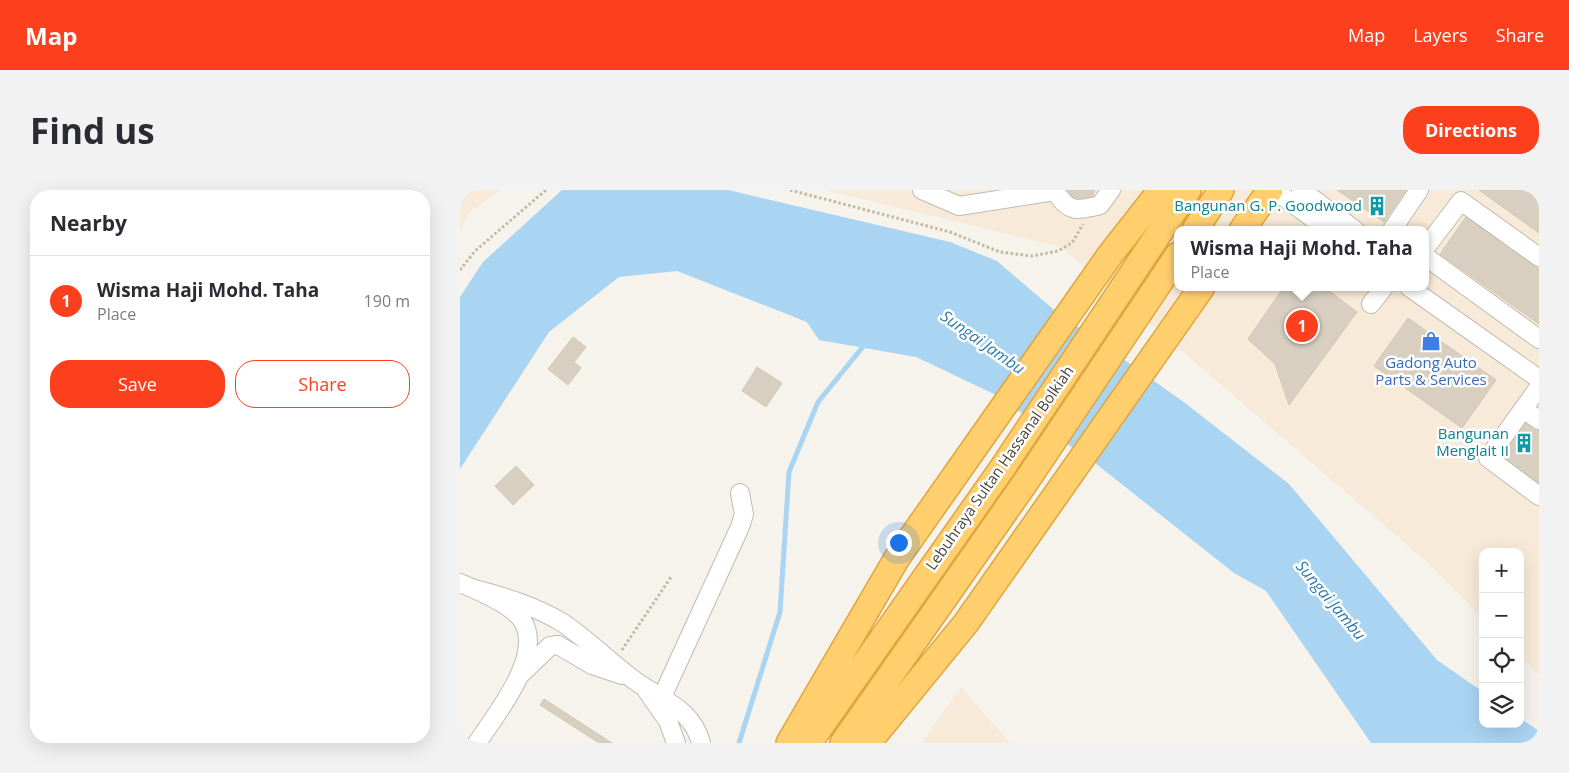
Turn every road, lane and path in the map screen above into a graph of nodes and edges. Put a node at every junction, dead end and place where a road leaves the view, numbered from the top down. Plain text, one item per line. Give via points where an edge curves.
1 (546, 190) edge
2 (790, 190) edge
3 (922, 190) edge
4 (1111, 190) edge
5 (1161, 190) edge
6 (1188, 190) edge
7 (1221, 190) edge
8 (1270, 190) edge
9 (1274, 190) edge
10 (1301, 190) edge
11 (1419, 190) edge
12 (1055, 191) edge
13 (1085, 209) junction
14 (1198, 226) edge
15 (1245, 226) edge
16 (1324, 226) edge
17 (1350, 226) edge
18 (1395, 226) edge
19 (1429, 243) edge
20 (1539, 257) edge
21 (1429, 259) edge
22 (1174, 261) edge
23 (460, 270) edge
24 (1199, 291) edge
25 (1381, 291) edge
26 (1415, 291) edge
27 (1371, 304) dead end
28 (1539, 339) edge
29 (1539, 379) edge
30 (1539, 387) edge
31 (1523, 409) junction
32 (1539, 420) edge
33 (740, 493) dead end
34 (1539, 496) edge
35 (671, 577) dead end
36 (467, 586) edge
37 (614, 663) junction
38 (521, 674) junction
39 (639, 683) junction
40 (662, 697) junction
41 (477, 743) edge
42 (676, 743) edge
43 (701, 743) edge
44 (789, 743) edge
45 (809, 743) edge
46 (843, 743) edge
47 (868, 743) edge

1 - 23 path via 475,251
2 - 13 path via 950,232 1000,252 1032,256 1058,251 1072,243 1083,228
3 - 12 street via 959,206
4 - 13 street via 1100,205
5 - 44 highway via 1110,255 897,558
6 - 45 highway, Lebuhraya Sultan Hassanal Bolkiah via 1003,467
7 - 14 highway
8 - 15 highway
9 - 16 street
10 - 17 street
11 - 18 street
12 - 13 street via 1071,210
19 - 20 street via 1461,201
21 - 28 street
22 - 46 highway, Lebuhraya Sultan Hassanal Bolkiah via 1025,483
24 - 47 highway via 966,624
25 - 27 street
26 - 29 street
30 - 31 street
31 - 32 street
31 - 34 street via 1488,458
33 - 40 street via 744,514 740,527
35 - 37 path
36 - 37 street via 520,601 549,615
36 - 38 street via 521,618 527,629 528,641
37 - 39 street
38 - 39 street via 550,646 558,645 592,664
38 - 41 street
39 - 40 street
39 - 42 street via 668,722
40 - 43 street via 689,717

